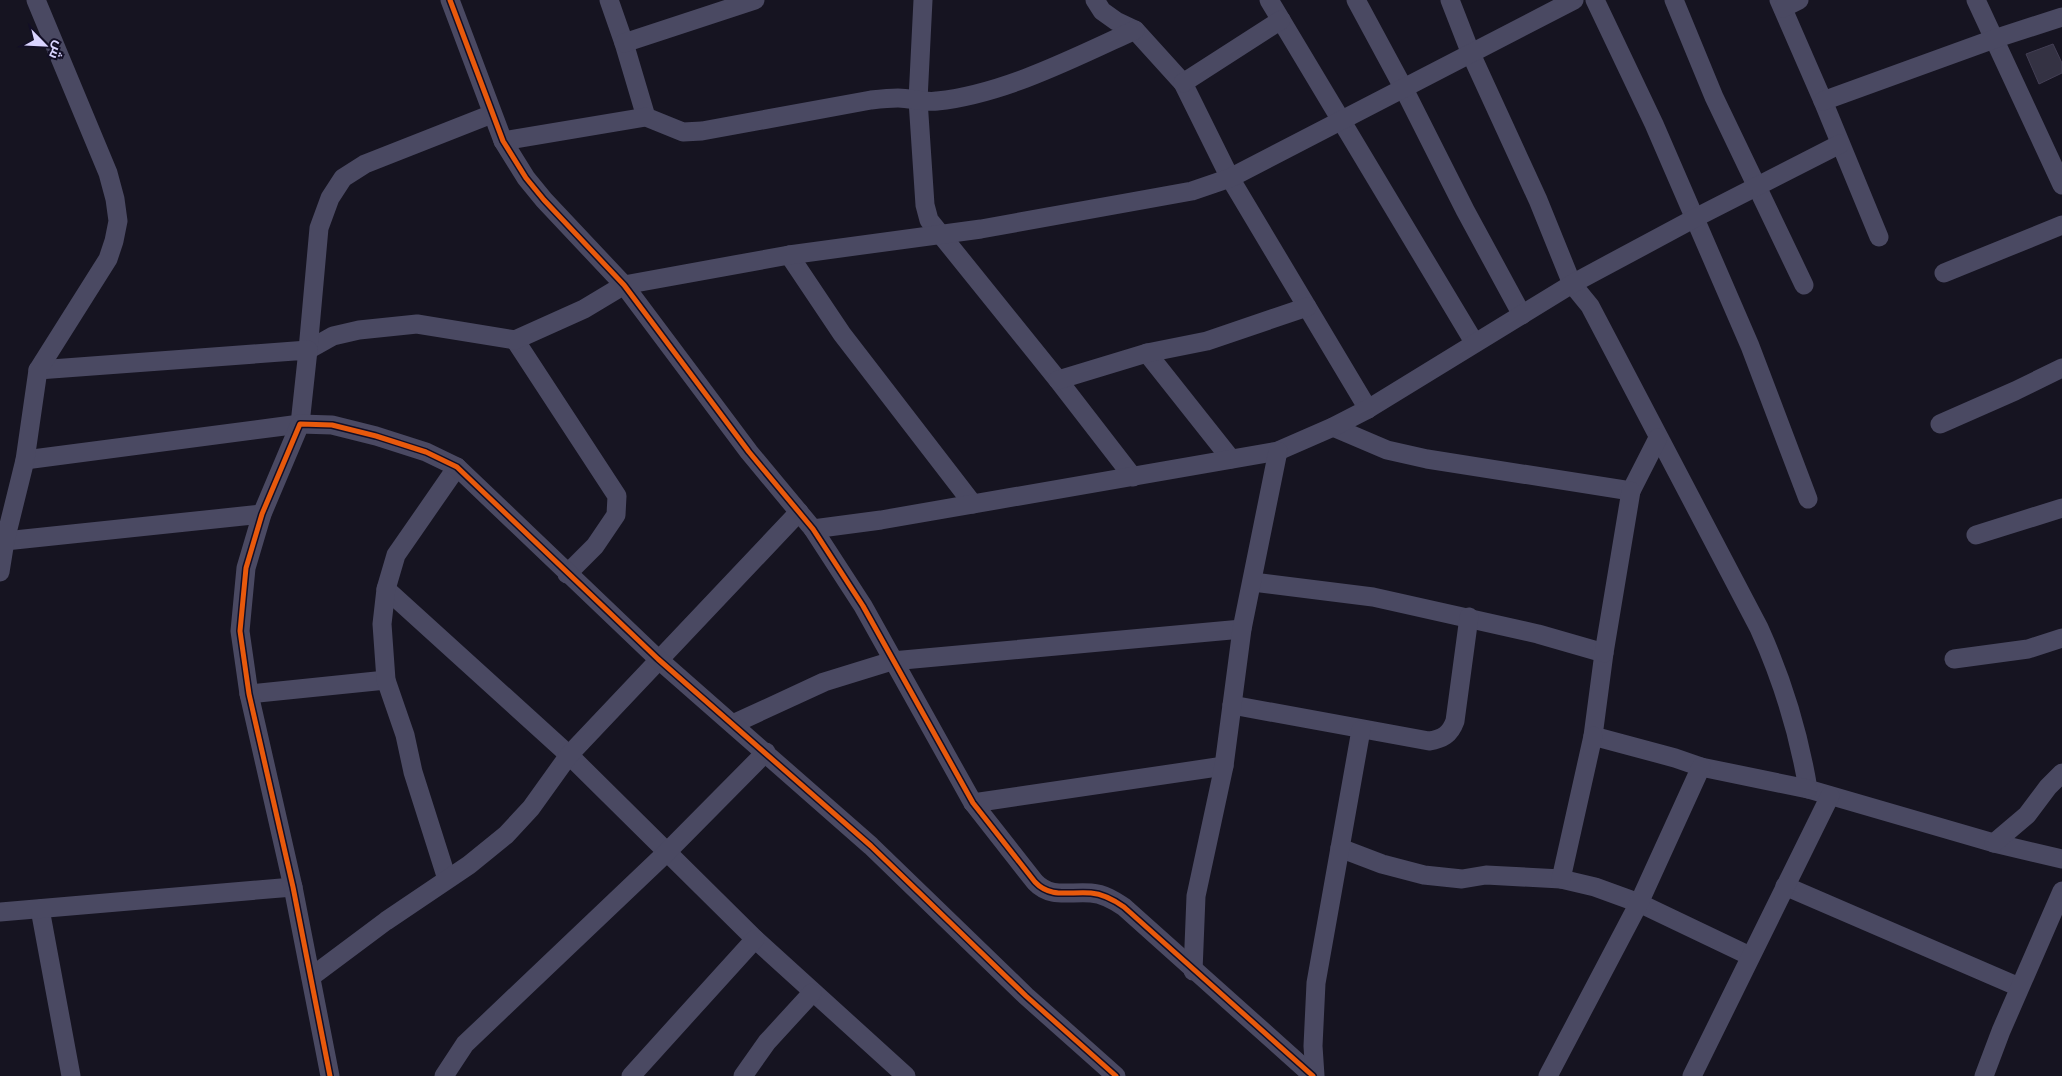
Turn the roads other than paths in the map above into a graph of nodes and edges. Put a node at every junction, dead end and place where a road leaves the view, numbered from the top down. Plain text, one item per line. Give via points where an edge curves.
1 (36, 0) edge
2 (450, 0) edge
3 (609, 0) edge
4 (755, 0) edge
5 (924, 0) edge
6 (1095, 0) edge
7 (1269, 0) edge
8 (1356, 0) edge
9 (1450, 0) edge
10 (1574, 0) edge
11 (1595, 0) edge
12 (1674, 0) edge
13 (1976, 0) edge
14 (1787, 3) edge
15 (2062, 17) edge
16 (1281, 20) junction
17 (1135, 30) junction
18 (1994, 38) junction
19 (624, 43) junction
20 (1471, 54) junction
21 (1183, 83) junction
22 (1404, 88) junction
23 (918, 100) junction
24 (1823, 101) junction
25 (492, 114) junction
26 (646, 118) junction
27 (1342, 122) junction
28 (503, 142) junction
29 (1840, 144) junction
30 (1230, 178) junction
31 (2062, 185) edge
32 (1758, 186) junction
33 (1695, 218) junction
34 (2062, 225) edge
35 (940, 234) junction
36 (1879, 237) dead end
37 (789, 255) junction
38 (1944, 273) dead end
39 (1572, 284) junction
40 (624, 285) junction
41 (1804, 285) dead end
42 (1307, 307) junction
43 (1522, 316) junction
44 (515, 340) junction
45 (1474, 342) junction
46 (308, 350) junction
47 (1147, 354) junction
48 (2062, 368) edge
49 (38, 370) junction
50 (1058, 380) junction
51 (1368, 409) junction
52 (300, 424) junction
53 (1940, 424) dead end
54 (1333, 427) junction
55 (1658, 438) junction
56 (1278, 451) junction
57 (25, 460) junction
58 (1231, 460) junction
59 (458, 467) junction
60 (1132, 477) junction
61 (1631, 491) junction
62 (1808, 499) dead end
63 (973, 504) junction
64 (2062, 508) edge
65 (799, 512) junction
66 (262, 514) junction
67 (813, 529) junction
68 (1976, 535) dead end
69 (5, 541) junction
70 (0, 572) edge
71 (567, 574) junction
72 (1253, 582) junction
73 (386, 589) junction
74 (1469, 617) junction
75 (1242, 629) junction
76 (2062, 638) edge
77 (1604, 653) junction
78 (658, 659) junction
79 (1954, 659) dead end
80 (892, 661) junction
81 (386, 680) junction
82 (248, 694) junction
83 (1232, 705) junction
84 (734, 724) junction
85 (1360, 730) junction
86 (1593, 736) junction
87 (766, 752) junction
88 (569, 755) junction
89 (1224, 766) junction
90 (1701, 767) junction
91 (2062, 773) edge
92 (1808, 789) junction
93 (1830, 796) junction
94 (973, 803) junction
95 (1994, 843) junction
96 (1340, 848) junction
97 (667, 852) junction
98 (2062, 859) edge
99 (447, 879) junction
100 (1561, 879) junction
101 (1785, 886) junction
102 (293, 887) junction
103 (2062, 891) edge
104 (1638, 903) junction
105 (40, 909) junction
106 (0, 912) edge
107 (755, 939) junction
108 (1750, 956) junction
109 (1193, 971) junction
110 (311, 977) junction
111 (2019, 987) junction
112 (812, 993) junction
113 (71, 1076) edge
114 (330, 1076) edge
115 (444, 1076) edge
116 (631, 1076) edge
117 (743, 1076) edge
118 (906, 1076) edge
119 (1116, 1076) edge
120 (1314, 1076) edge
121 (1548, 1076) edge
122 (1692, 1076) edge
123 (1984, 1076) edge

1 - 49 street via 108,173 118,220 108,259
2 - 25 street
3 - 19 street
4 - 19 street
5 - 23 street
6 - 17 street via 1102,11
7 - 16 street
8 - 22 street
9 - 20 street
10 - 20 street
11 - 33 street
12 - 32 street via 1714,97
13 - 18 street
14 - 24 street
15 - 18 street
16 - 21 street
16 - 27 street
17 - 21 street
17 - 23 street via 1017,81 963,97 934,102
18 - 24 street
18 - 31 street
19 - 26 street
20 - 22 street
20 - 39 street via 1538,200
21 - 30 street
22 - 27 street
22 - 43 street via 1464,210
23 - 26 street via 872,100 702,131 683,132
23 - 35 street via 925,205 929,220
24 - 29 street
25 - 28 street
25 - 46 street via 365,164 343,178 330,198 319,228
26 - 28 street
27 - 30 street
27 - 45 street
28 - 40 street via 544,200
29 - 32 street
29 - 36 street
30 - 35 street via 1192,191
30 - 42 street
32 - 33 street
32 - 41 street
33 - 39 street
33 - 62 street via 1750,346
34 - 38 street
35 - 37 street
35 - 50 street
37 - 40 street
37 - 63 street via 854,350
39 - 43 street
39 - 55 street via 1590,306
40 - 44 street via 584,308
40 - 65 street via 749,452
42 - 47 street via 1207,341
42 - 51 street
43 - 45 street
44 - 46 street via 417,324 333,336
44 - 71 street via 617,496 616,515 595,546
45 - 51 street
46 - 49 street
46 - 52 street
47 - 50 street
47 - 58 street
48 - 53 street
49 - 57 street
50 - 60 street
51 - 54 street
52 - 57 street
52 - 59 street via 332,425 376,436 426,452
52 - 66 street
54 - 56 street
54 - 61 street via 1387,450 1427,460
55 - 61 street
55 - 92 street via 1776,665
56 - 58 street
56 - 72 street
57 - 69 street
58 - 60 street
59 - 71 street
59 - 73 street via 396,555
60 - 63 street
61 - 77 street
63 - 67 street
64 - 68 street
65 - 67 street
65 - 78 street
66 - 69 street
66 - 82 street via 246,568 240,631
67 - 80 street via 862,606
69 - 70 street
71 - 78 street
72 - 74 street via 1373,597
72 - 75 street
73 - 81 street via 382,624
73 - 88 street
74 - 77 street
74 - 85 street via 1452,730 1440,739 1429,741
75 - 80 street
75 - 83 street
76 - 79 street via 2028,649
77 - 86 street
78 - 84 street
78 - 88 street
80 - 84 street via 824,682
80 - 94 street
81 - 82 street
81 - 99 street
82 - 102 street
83 - 85 street
83 - 89 street
84 - 87 street
85 - 96 street
86 - 90 street
86 - 100 street
87 - 97 street
87 - 119 street
88 - 97 street
88 - 99 street via 531,808 506,835
89 - 94 street
89 - 109 street via 1196,896
90 - 92 street
90 - 104 street
91 - 95 street via 2027,815
92 - 93 street
93 - 95 street
93 - 101 street
94 - 109 street via 1040,887 1056,894 1091,893 1113,900
95 - 98 street
96 - 100 street via 1424,875 1462,879 1486,875
96 - 120 street via 1316,983
97 - 107 street
97 - 115 street via 465,1044
99 - 110 street
100 - 104 street
101 - 108 street
101 - 111 street
102 - 105 street
102 - 110 street
103 - 111 street
104 - 108 street
104 - 121 street
105 - 106 street
105 - 113 street
107 - 112 street
107 - 116 street
108 - 122 street
109 - 120 street
110 - 114 street
111 - 123 street
112 - 117 street via 766,1042
112 - 118 street

